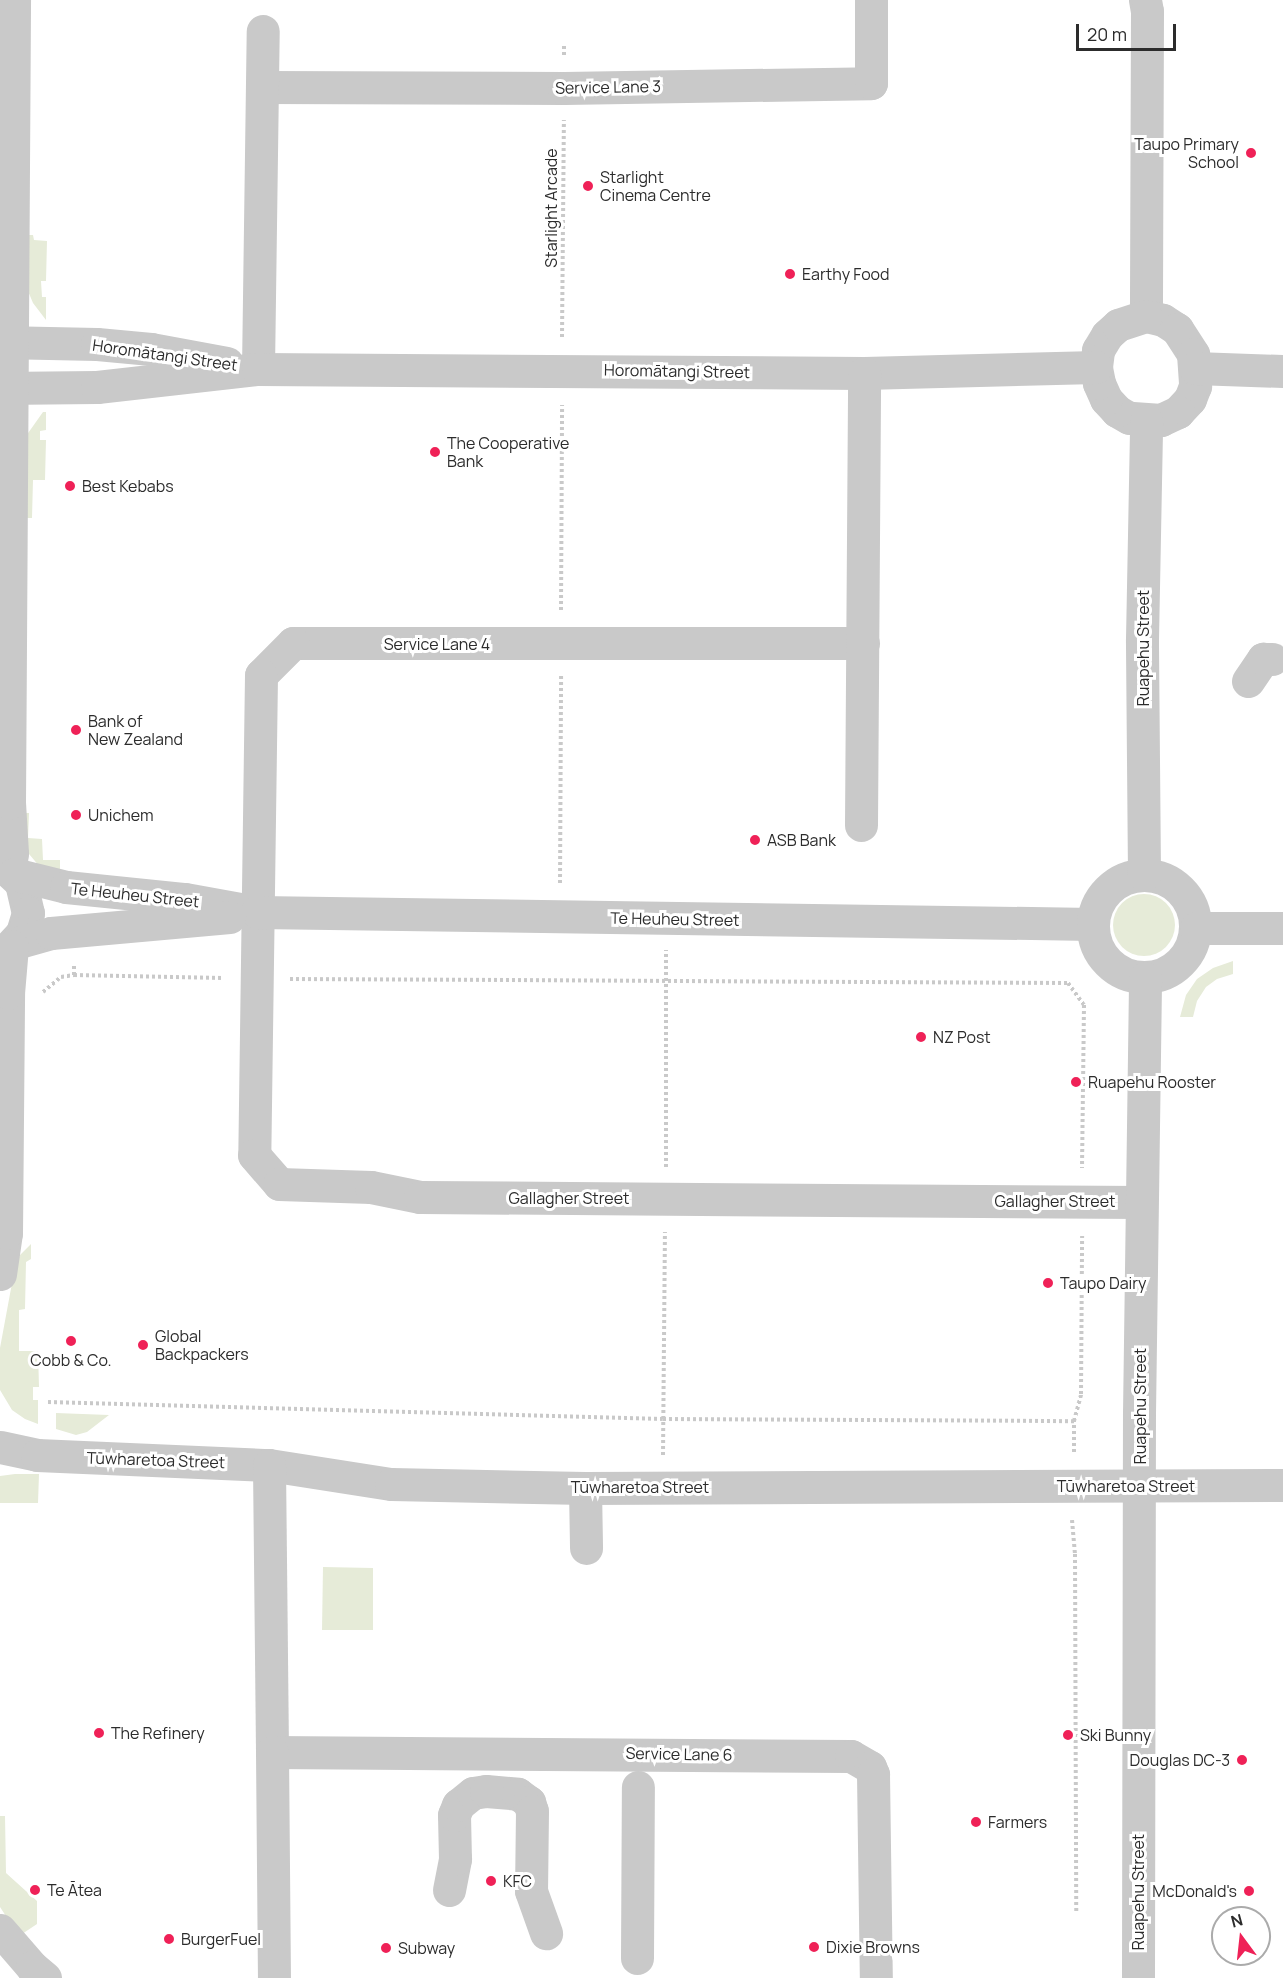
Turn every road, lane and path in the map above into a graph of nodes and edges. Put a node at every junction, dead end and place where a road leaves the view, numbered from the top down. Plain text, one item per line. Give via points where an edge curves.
1 (14, 0) edge
2 (871, 0) edge
3 (1148, 4) edge
4 (263, 31) dead end
5 (564, 46) dead end
6 (262, 87) junction
7 (564, 88) junction
8 (1146, 316) junction
9 (6, 342) edge
10 (1096, 367) junction
11 (1195, 368) junction
12 (258, 369) junction
13 (562, 369) junction
14 (1283, 371) edge
15 (864, 373) junction
16 (6, 388) edge
17 (1146, 421) junction
18 (863, 643) junction
19 (1272, 659) dead end
20 (1248, 681) dead end
21 (861, 825) dead end
22 (8, 870) edge
23 (1144, 875) junction
24 (257, 912) junction
25 (1093, 924) junction
26 (1196, 928) junction
27 (1283, 928) edge
28 (9, 948) edge
29 (74, 956) dead end
30 (74, 975) junction
31 (256, 978) junction
32 (1145, 978) junction
33 (1025, 983) dead end
34 (42, 1000) dead end
35 (1142, 1202) junction
36 (0, 1274) edge
37 (48, 1402) dead end
38 (1074, 1421) dead end
39 (0, 1447) edge
40 (269, 1465) junction
41 (1283, 1485) edge
42 (1074, 1486) junction
43 (1140, 1486) junction
44 (585, 1488) junction
45 (586, 1548) dead end
46 (272, 1752) junction
47 (638, 1787) dead end
48 (449, 1890) dead end
49 (1076, 1912) dead end
50 (0, 1930) edge
51 (546, 1933) dead end
52 (637, 1958) dead end
53 (45, 1978) edge
54 (274, 1978) edge
55 (876, 1978) edge
56 (1138, 1978) edge

1 - 9 street
2 - 7 street, Service Lane 3 via 870,83
3 - 8 street
4 - 6 street
5 - 7 path, Starlight Arcade
6 - 7 street, Service Lane 3
6 - 12 street
7 - 13 path, Starlight Arcade
8 - 10 street via 1118,325 1107,335 1098,350
8 - 11 street via 1177,329 1193,354
9 - 12 street, Horomātangi Street via 142,348
9 - 16 street
10 - 15 street, Horomātangi Street
10 - 17 street via 1106,399 1117,411
11 - 14 street
11 - 17 street via 1190,399 1178,412 1161,420
12 - 13 street, Horomātangi Street
12 - 16 street, Horomātangi Street via 119,385
13 - 15 street, Horomātangi Street
15 - 18 street
16 - 22 street via 12,853
17 - 23 street, Ruapehu Street via 1142,639
18 - 21 street
18 - 24 street, Service Lane 4 via 293,643 261,675
19 - 20 street via 1263,659
22 - 24 street, Te Heuheu Street via 66,887 185,899
22 - 28 street via 25,893 28,913 22,933
23 - 25 street via 1128,877 1103,895
23 - 26 street via 1160,877 1187,896
24 - 25 street, Te Heuheu Street
24 - 28 street, Te Heuheu Street via 189,922 51,933
24 - 31 street, Gallagher Street
25 - 32 street via 1098,948 1113,968
26 - 27 street
26 - 32 street via 1186,957 1161,975
28 - 36 street via 6,1233
29 - 30 path
30 - 31 path
30 - 34 path via 61,977 42,992
31 - 33 path
31 - 35 street, Gallagher Street via 254,1155 279,1184 371,1187 420,1197
32 - 35 street, Ruapehu Street
35 - 43 street, Ruapehu Street
37 - 38 path via 663,1419
39 - 40 street, Tūwharetoa Street via 37,1455
40 - 44 street, Tūwharetoa Street via 391,1484
40 - 46 street
41 - 43 street, Tūwharetoa Street
42 - 43 street, Tūwharetoa Street
42 - 44 street, Tūwharetoa Street
42 - 49 path
43 - 56 street, Ruapehu Street
44 - 45 street
46 - 54 street
46 - 55 street, Service Lane 6 via 851,1756 870,1767 873,1774
47 - 52 street
48 - 51 street via 458,1805 473,1793 518,1794 529,1802 532,1810 531,1891
50 - 53 street

